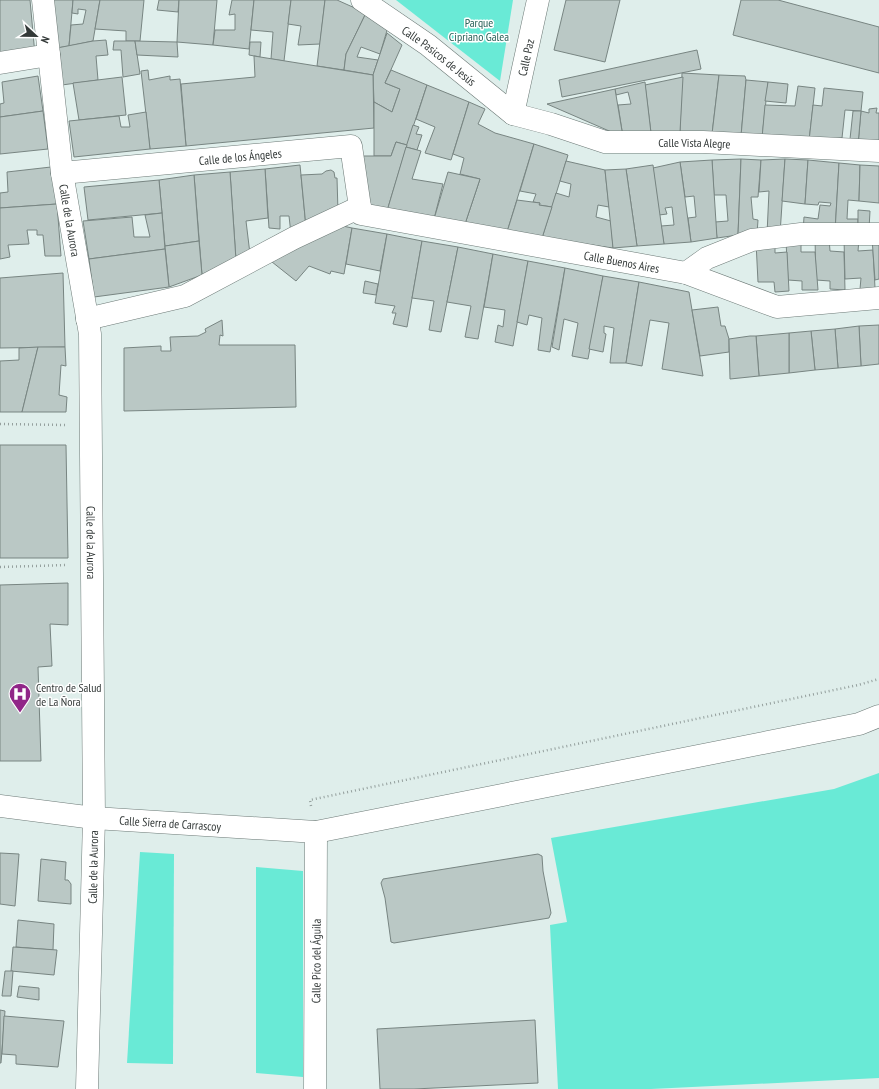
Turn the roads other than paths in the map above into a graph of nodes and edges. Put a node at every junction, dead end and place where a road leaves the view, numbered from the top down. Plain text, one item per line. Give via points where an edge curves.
1 (43, 0) edge
2 (362, 0) edge
3 (538, 0) edge
4 (49, 55) junction
5 (0, 63) edge
6 (513, 114) junction
7 (879, 151) edge
8 (62, 173) junction
9 (361, 211) junction
10 (879, 234) edge
11 (686, 273) junction
12 (879, 298) edge
13 (87, 319) junction
14 (879, 716) edge
15 (0, 806) edge
16 (94, 818) junction
17 (316, 832) junction
18 (87, 1089) edge
19 (315, 1089) edge

1 - 4 street, Calle de la Aurora
2 - 6 street, Calle Pasicos de Jesús via 428,45
3 - 6 street, Calle Paz
4 - 5 street
4 - 8 street, Calle de la Aurora
6 - 7 street, Calle Vista Alegre via 605,142 703,142
8 - 9 street, Calle de los Ángeles via 351,146
8 - 13 street, Calle de la Aurora
9 - 11 street, Calle Buenos Aires
9 - 13 street via 294,238 185,296
10 - 11 street via 801,234 752,240 707,258
11 - 12 street, Calle Buenos Aires via 777,306
13 - 16 street, Calle de la Aurora via 90,334
14 - 17 street, Calle Sierra de Carrascoy via 859,724
15 - 16 street, Calle Sierra de Carrascoy
16 - 17 street, Calle Sierra de Carrascoy
16 - 18 street, Calle de la Aurora
17 - 19 street, Calle Pico del Águila

